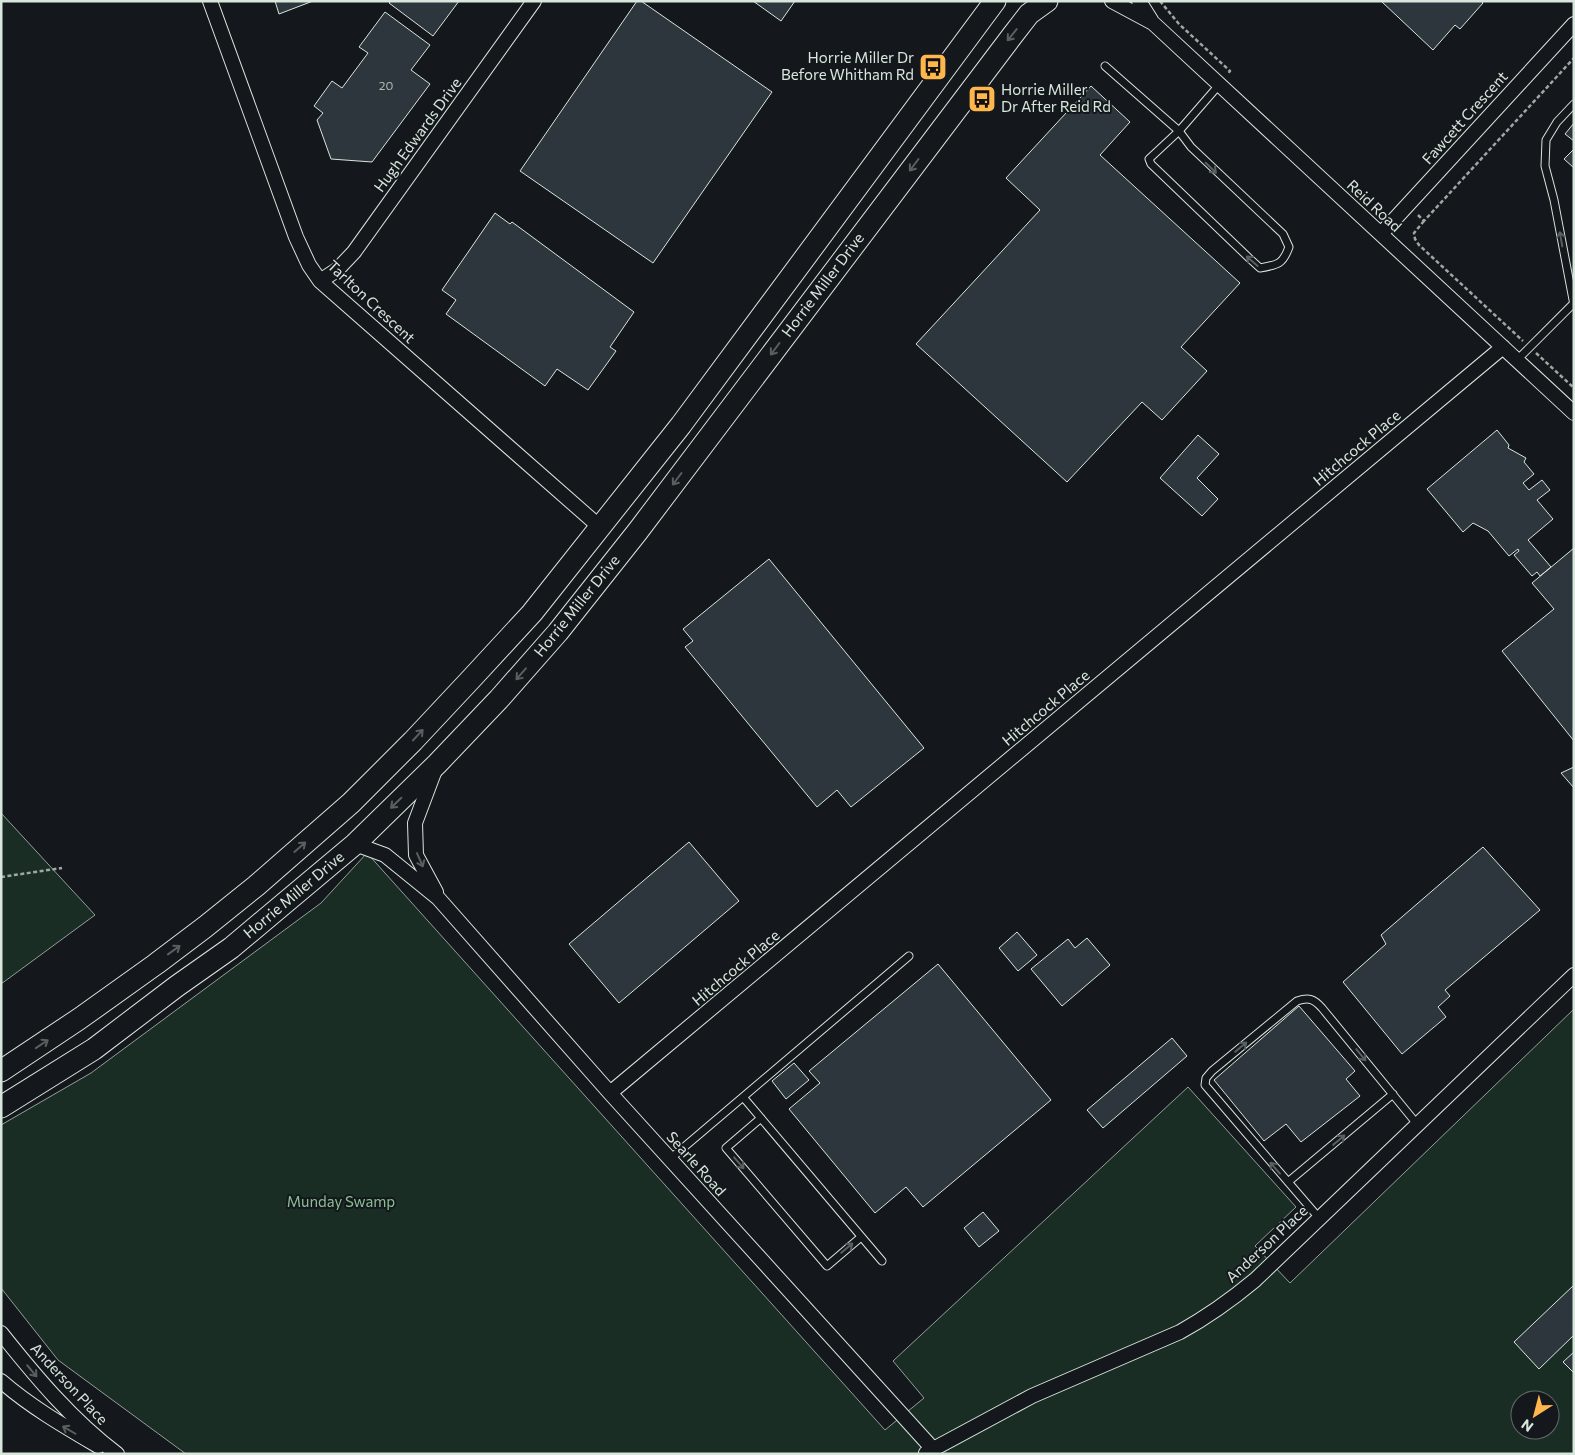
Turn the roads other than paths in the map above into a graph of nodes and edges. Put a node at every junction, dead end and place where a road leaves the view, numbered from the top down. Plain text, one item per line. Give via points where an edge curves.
1 (210, 1) edge
2 (534, 1) edge
3 (995, 1) edge
4 (1047, 1) edge
5 (1112, 1) edge
6 (1139, 1) edge
7 (1153, 23) junction
8 (1574, 24) edge
9 (1105, 66) dead end
10 (1220, 85) junction
11 (1574, 104) edge
12 (1179, 131) junction
13 (1381, 234) junction
14 (320, 281) junction
15 (1574, 304) edge
16 (1503, 347) junction
17 (1517, 360) junction
18 (1574, 413) edge
19 (601, 528) junction
20 (437, 764) junction
21 (354, 844) junction
22 (438, 898) junction
23 (909, 956) dead end
24 (1574, 975) edge
25 (1, 1071) edge
26 (610, 1093) junction
27 (1392, 1094) junction
28 (743, 1097) junction
29 (1, 1107) edge
30 (761, 1118) junction
31 (1417, 1124) junction
32 (670, 1159) junction
33 (1288, 1182) junction
34 (1319, 1218) junction
35 (861, 1237) junction
36 (882, 1261) dead end
37 (1, 1333) edge
38 (1, 1380) edge
39 (929, 1451) edge
40 (112, 1454) edge
41 (117, 1454) edge

1 - 14 street, Tarlton Crescent via 296,237
2 - 14 street, Hugh Edwards Drive via 354,252 338,270
3 - 19 main road, Horrie Miller Drive via 682,425
4 -> 20 main road, Horrie Miller Drive via 1029,14 558,632
5 - 7 street, Reid Road
6 - 7 street, Reid Road
7 - 10 street, Reid Road
8 - 13 street, Fawcett Crescent
9 - 12 lane
10 - 12 lane
10 - 13 street, Reid Road
15 -> 11 lane via 1545,166 1546,140
12 -> 12 lane via 1214,171 1283,234 1289,247 1285,258 1274,266 1260,268 1151,164 1149,159
13 - 16 street, Reid Road
14 - 19 street, Tarlton Crescent
15 - 17 lane
16 - 17 street, Reid Road
16 - 26 street, Hitchcock Place
17 - 18 street, Reid Road
25 -> 19 main road, Horrie Miller Drive via 205,927 351,803 525,620
20 -> 21 main road, Horrie Miller Drive
20 -> 22 street, Searle Road via 415,823 416,855
21 - 22 street, Searle Road via 385,855
21 - 29 main road, Horrie Miller Drive via 231,948 94,1049
22 - 26 street, Searle Road
23 - 28 lane
24 - 31 street, Anderson Place
26 - 32 street, Searle Road
27 - 31 lane
33 -> 27 lane
33 -> 27 lane via 1206,1085 1206,1078 1212,1071 1297,1001 1306,998 1315,1000
28 - 30 lane
28 - 32 lane
30 - 35 lane
30 -> 35 lane via 726,1148 827,1266
31 - 34 street, Anderson Place
32 - 39 street, Searle Road
33 - 34 lane
34 - 39 street, Anderson Place via 1255,1280 1198,1322 1032,1396
35 - 36 lane
37 -> 41 street, Anderson Place via 50,1392
40 -> 38 street, Anderson Place via 56,1422

